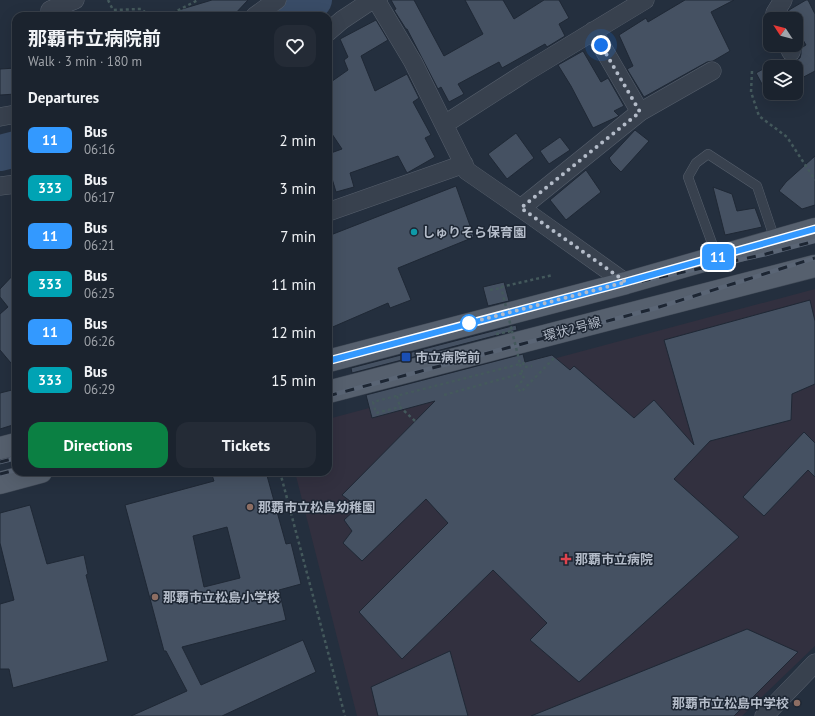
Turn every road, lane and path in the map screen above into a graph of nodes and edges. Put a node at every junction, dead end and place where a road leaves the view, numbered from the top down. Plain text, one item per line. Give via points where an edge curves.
1 (75, 0) edge
2 (108, 0) edge
3 (198, 0) edge
4 (277, 0) edge
5 (372, 0) edge
6 (378, 0) edge
7 (645, 0) edge
8 (783, 0) edge
9 (50, 9) edge
10 (145, 12) edge
11 (175, 12) edge
12 (260, 12) edge
13 (776, 12) edge
14 (332, 29) edge
15 (593, 31) junction
16 (712, 71) dead end
17 (752, 71) dead end
18 (640, 112) junction
19 (12, 115) edge
20 (0, 117) edge
21 (445, 124) junction
22 (464, 164) junction
23 (815, 180) edge
24 (12, 184) edge
25 (0, 186) edge
26 (521, 208) junction
27 (332, 211) edge
28 (815, 229) edge
29 (775, 241) junction
30 (717, 257) junction
31 (815, 266) edge
32 (553, 275) dead end
33 (626, 282) junction
34 (501, 288) junction
35 (490, 290) dead end
36 (512, 331) junction
37 (496, 334) dead end
38 (555, 357) dead end
39 (332, 360) edge
40 (523, 361) dead end
41 (520, 364) junction
42 (521, 368) junction
43 (523, 373) junction
44 (332, 391) edge
45 (444, 395) dead end
46 (397, 396) junction
47 (400, 407) junction
48 (415, 421) dead end
49 (12, 445) edge
50 (0, 448) edge
51 (26, 476) edge
52 (281, 476) edge
53 (0, 483) edge
54 (815, 663) edge
55 (345, 716) edge
56 (764, 716) edge

1 - 9 street
2 - 10 path via 113,10 141,9
3 - 11 path
4 - 12 street
5 - 14 street
6 - 21 street
7 - 15 street
8 - 13 street
15 - 18 street
15 - 21 street
16 - 18 street
17 - 23 path via 751,92 759,116 787,137
18 - 26 street
19 - 20 street
21 - 22 street
22 - 26 street via 467,171
22 - 27 street
24 - 25 street
26 - 33 street
28 - 29 main road
29 - 30 main road
29 - 30 lane via 757,186 708,154 696,163 688,177
30 - 33 main road
31 - 44 main road, 環状2号線
32 - 34 path
33 - 39 main road
34 - 35 path
34 - 36 path, bridge
36 - 37 path, bridge
36 - 41 path, bridge
38 - 43 path via 521,392 516,387 524,379
40 - 42 path via 524,367 532,366
41 - 42 path, bridge
41 - 46 path, bridge
42 - 43 path
43 - 45 path
46 - 47 path, bridge
46 - 47 path, bridge via 373,402 376,413
47 - 48 path, bridge
49 - 50 main road
51 - 53 main road
52 - 55 path
54 - 56 street

